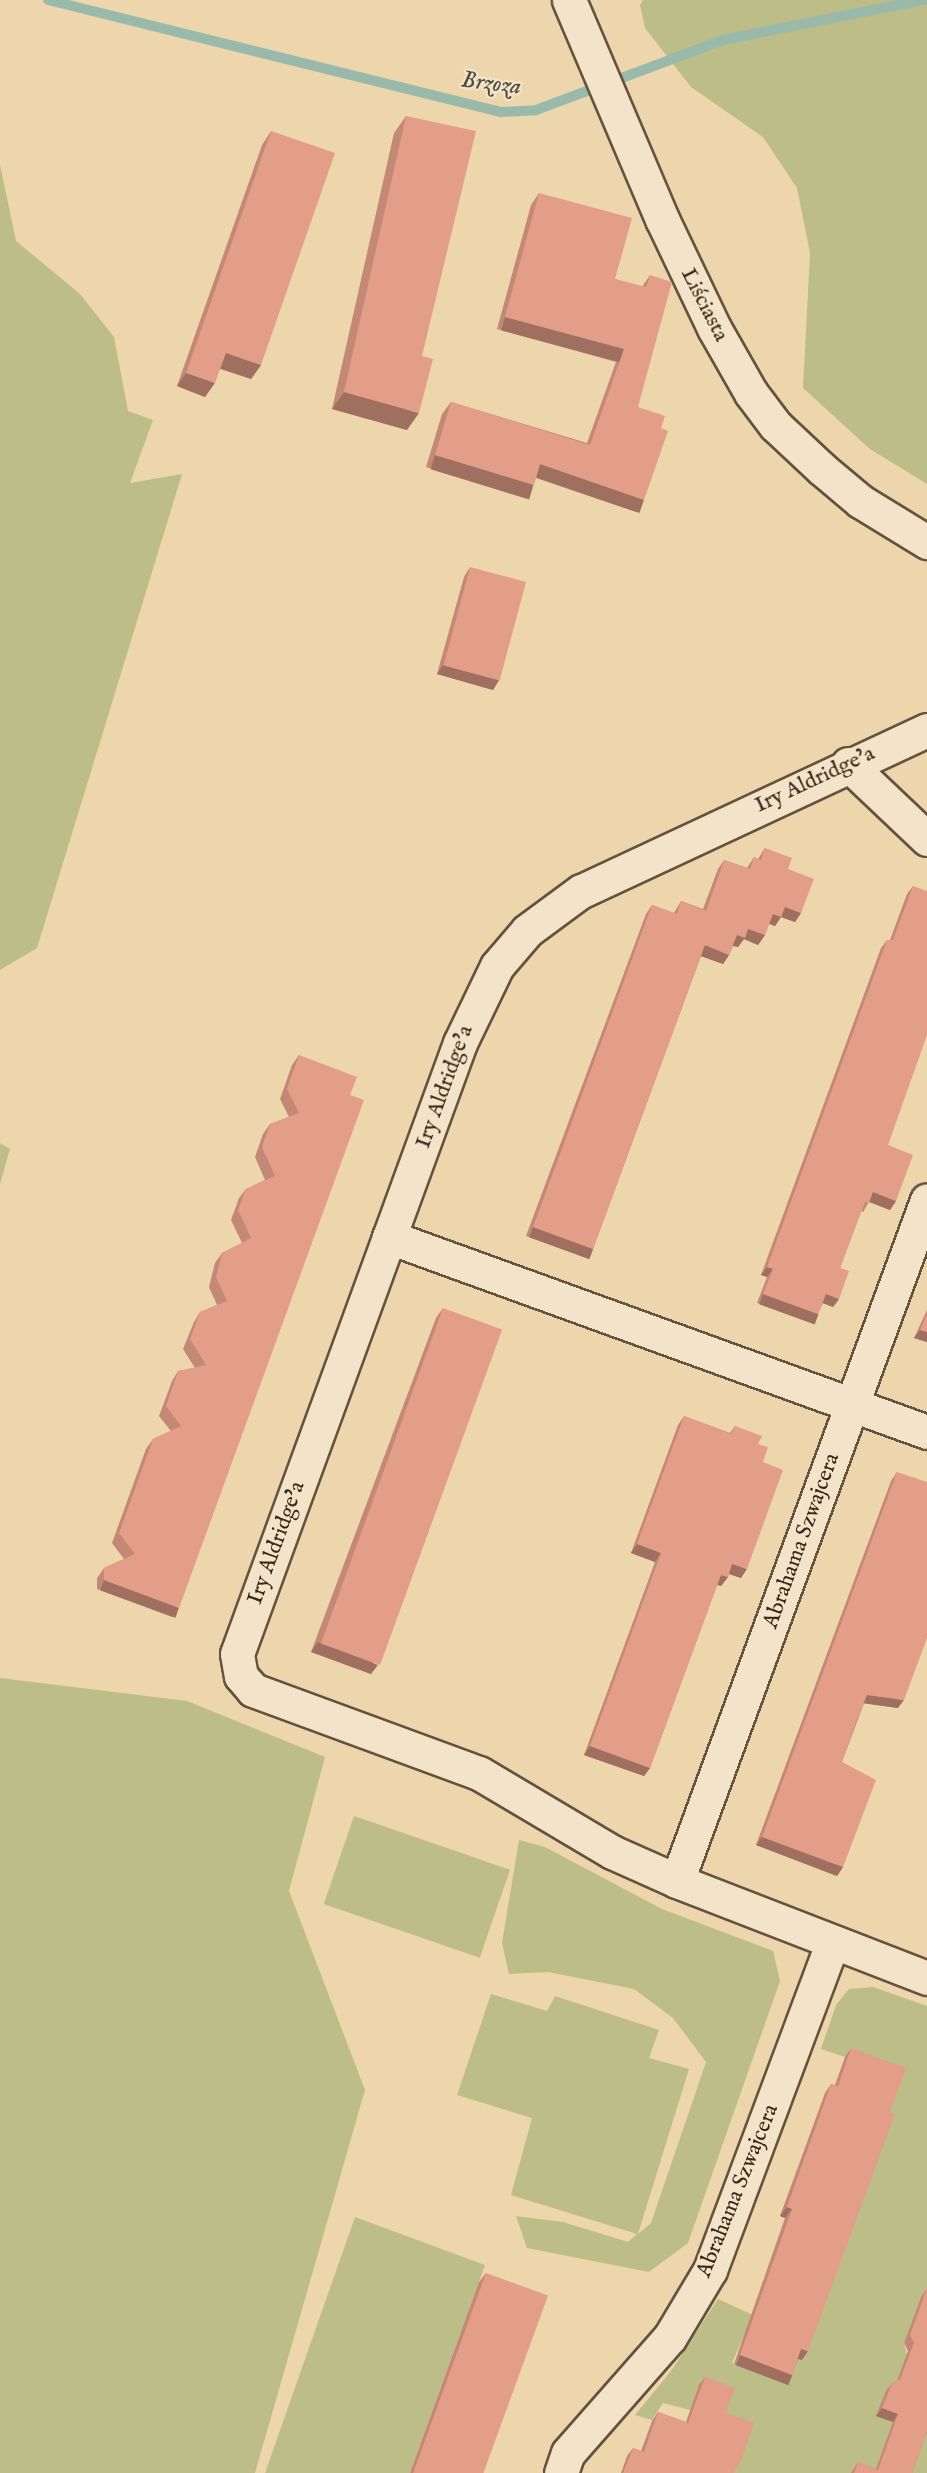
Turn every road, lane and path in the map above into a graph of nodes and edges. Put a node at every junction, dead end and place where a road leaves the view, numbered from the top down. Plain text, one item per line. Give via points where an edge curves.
1 (569, 0) edge
2 (927, 542) edge
3 (927, 730) edge
4 (848, 764) junction
5 (927, 839) edge
6 (927, 1200) edge
7 (389, 1238) junction
8 (852, 1405) junction
9 (927, 1432) edge
10 (677, 1881) junction
11 (832, 1944) junction
12 (927, 1978) edge
13 (561, 2473) edge

1 - 2 street, Liściasta via 612,105 714,328 756,400 775,425 860,501
3 - 4 street, Iry Aldridge’a
4 - 5 street
4 - 7 street, Iry Aldridge’a via 611,874 564,902 527,931 497,966 472,1013
6 - 8 street, Abrahama Szwajcera
7 - 8 street
7 - 10 street, Iry Aldridge’a via 237,1654 241,1676 253,1690 479,1773 612,1852
8 - 9 street
8 - 10 street, Abrahama Szwajcera
10 - 11 street
11 - 12 street
11 - 13 street, Abrahama Szwajcera via 710,2270 670,2337 568,2453

